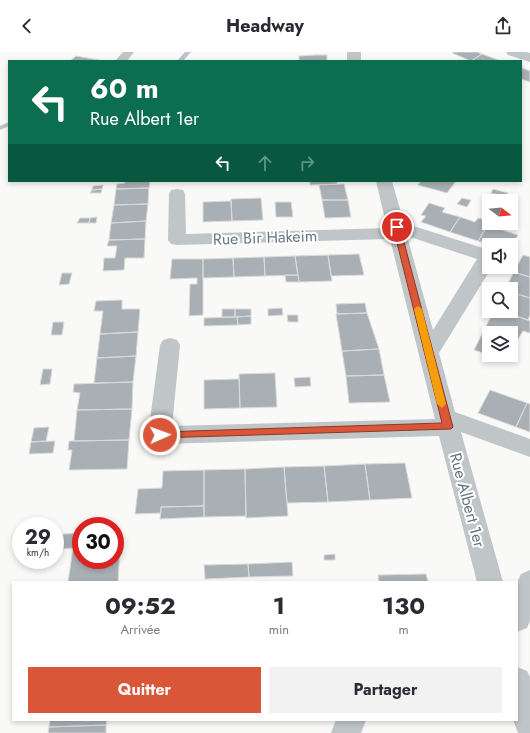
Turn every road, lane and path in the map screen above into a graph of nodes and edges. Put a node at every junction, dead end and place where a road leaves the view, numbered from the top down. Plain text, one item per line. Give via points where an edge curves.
1 (129, 52) edge
2 (513, 52) edge
3 (530, 58) edge
4 (122, 60) edge
5 (386, 182) edge
6 (177, 194) dead end
7 (397, 230) junction
8 (170, 345) dead end
9 (429, 353) junction
10 (447, 422) junction
11 (530, 448) edge
12 (490, 581) edge
13 (530, 582) edge
14 (518, 616) edge
15 (518, 686) edge
16 (524, 716) edge
17 (351, 721) edge
18 (346, 733) edge

1 - 4 lane
2 - 3 street
5 - 7 street, Rue Albert 1er
6 - 7 street, Rue Bir Hakeim via 177,240
7 - 9 street, Rue Albert 1er
7 - 9 street via 486,256 487,260
8 - 10 street via 160,435
9 - 10 street, Rue Albert 1er
10 - 11 street
10 - 12 street, Rue Albert 1er
13 - 14 street
15 - 16 street
17 - 18 street

